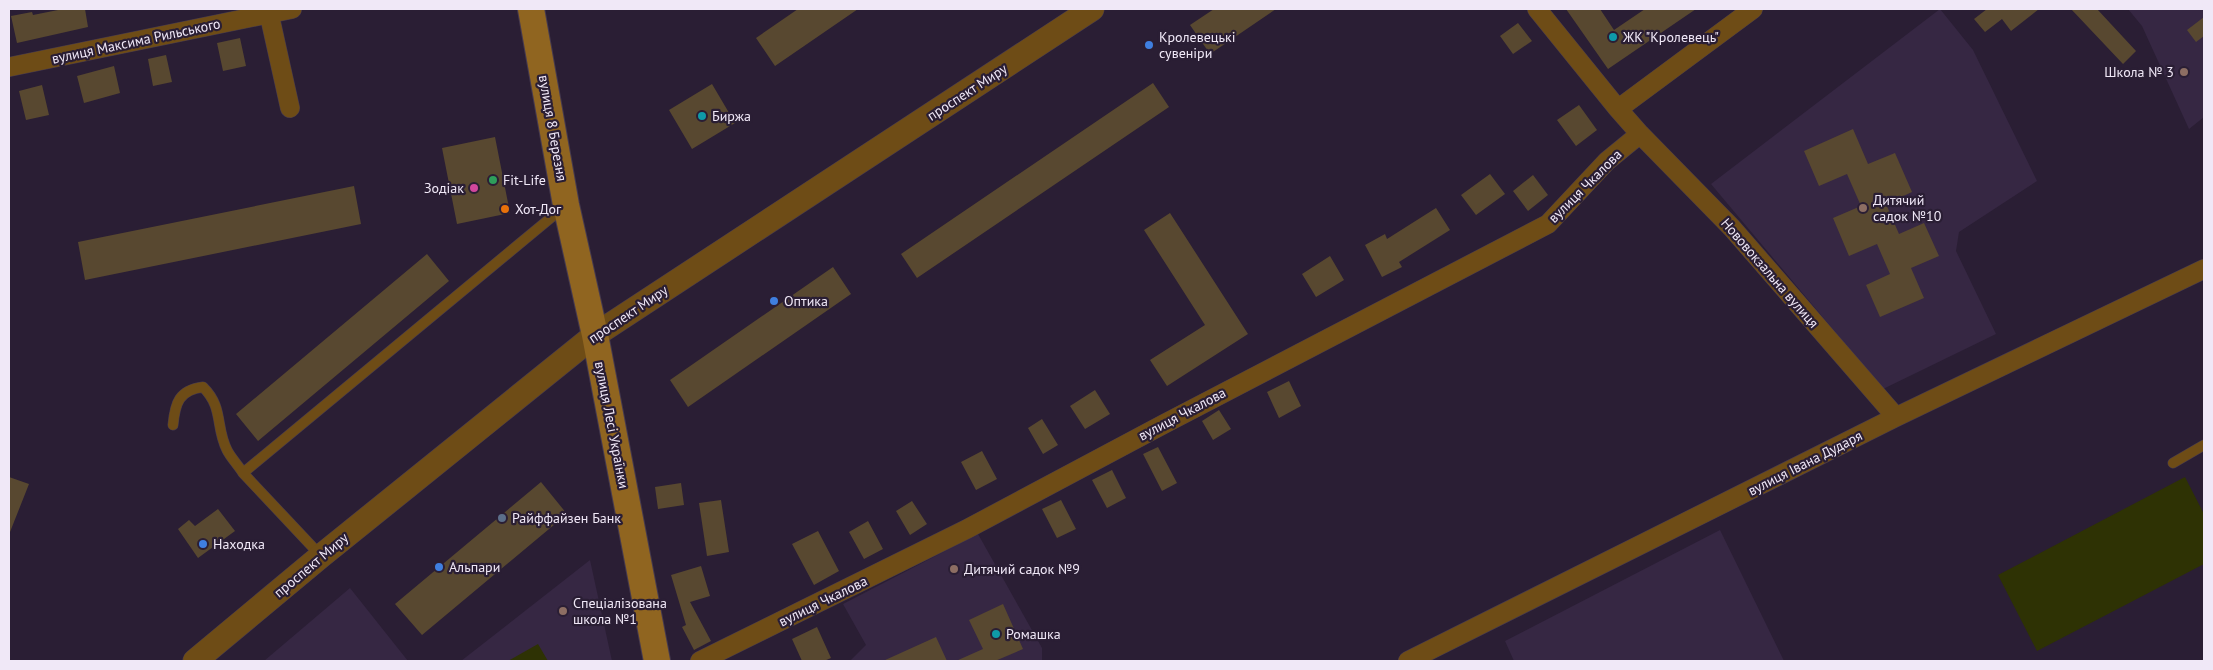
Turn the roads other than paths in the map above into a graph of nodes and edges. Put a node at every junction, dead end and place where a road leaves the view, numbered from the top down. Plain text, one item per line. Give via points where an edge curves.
1 (292, 9) edge
2 (531, 9) edge
3 (1537, 9) edge
4 (1754, 9) edge
5 (268, 11) edge
6 (1079, 12) edge
7 (9, 67) edge
8 (290, 108) dead end
9 (1618, 109) junction
10 (1640, 134) junction
11 (566, 205) junction
12 (2204, 269) edge
13 (595, 335) junction
14 (1896, 417) junction
15 (173, 425) dead end
16 (2204, 445) edge
17 (2172, 463) dead end
18 (243, 473) junction
19 (321, 556) junction
20 (194, 661) edge
21 (657, 661) edge
22 (700, 661) edge
23 (1408, 661) edge

1 - 5 street, вулиця Максима Рильського
2 - 11 main road, вулиця 8 Березня
3 - 9 street, Нововокзальна вулиця
4 - 9 street
5 - 7 street, вулиця Максима Рильського
5 - 8 street
6 - 13 street, проспект Миру
9 - 10 street, Нововокзальна вулиця
10 - 14 street, Нововокзальна вулиця via 1732,228
10 - 22 street, вулиця Чкалова via 1607,161 1548,224 967,529
11 - 13 main road, вулиця 8 Березня
11 - 18 lane
12 - 14 street, вулиця Івана Дударя
13 - 19 street, проспект Миру
13 - 21 main road, вулиця Лесі Українки
14 - 23 street, вулиця Івана Дударя
15 - 18 lane via 174,410 182,394 203,387 218,409 227,449
16 - 17 lane
18 - 19 lane
19 - 20 street, проспект Миру

